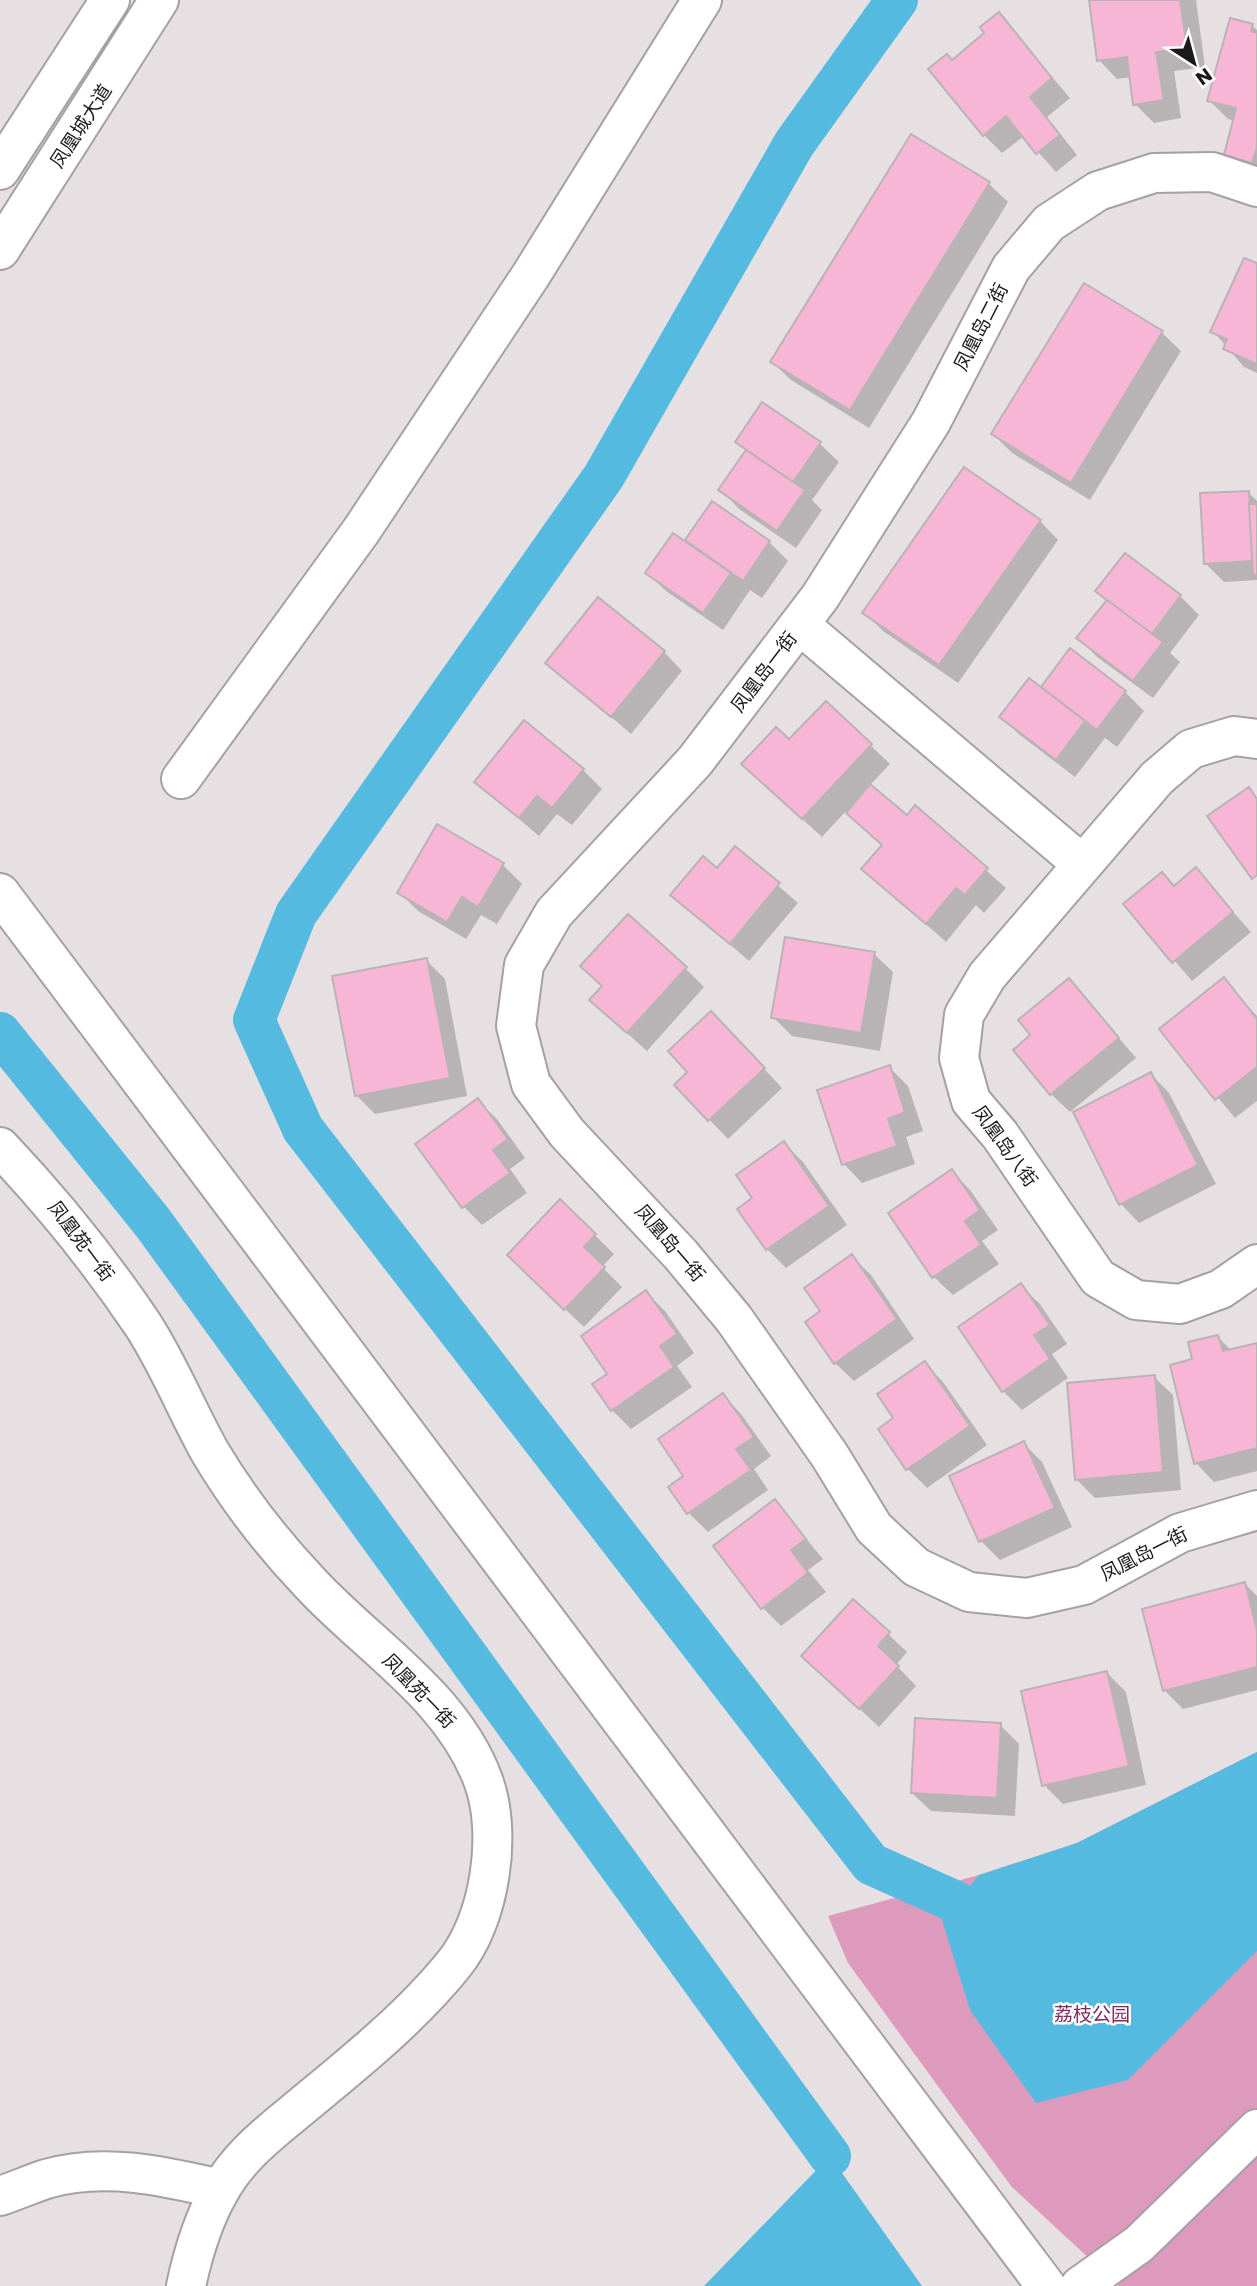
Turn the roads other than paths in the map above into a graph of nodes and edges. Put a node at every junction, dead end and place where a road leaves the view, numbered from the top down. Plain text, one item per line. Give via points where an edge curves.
1 (110, 0) edge
2 (159, 0) edge
3 (702, 0) edge
4 (0, 170) edge
5 (1257, 187) edge
6 (0, 250) edge
7 (800, 625) junction
8 (1257, 739) edge
9 (181, 779) dead end
10 (1083, 864) junction
11 (0, 893) edge
12 (0, 1147) edge
13 (1257, 1264) edge
14 (1257, 1510) edge
15 (1257, 2129) edge
16 (220, 2189) junction
17 (0, 2196) edge
18 (186, 2286) edge
19 (1046, 2286) edge
20 (1080, 2286) edge

1 - 4 street
2 - 6 street, 凤凰城大道
3 - 9 street via 531,275 368,519
5 - 7 street, 凤凰岛二街 via 1212,172 1154,173 1098,191 1049,223 1011,268 931,422 878,511
7 - 10 street
7 - 14 street, 凤凰岛一街 via 695,761 554,913 524,965 522,977 516,1026 531,1084 567,1133 626,1193 734,1319 792,1398 874,1528 916,1567 969,1592 1027,1598 1084,1585 1180,1533
8 - 10 street, 凤凰岛八街 via 1234,736 1191,749 1157,778
10 - 13 street, 凤凰岛八街 via 987,976 964,1014 958,1058 971,1101 1000,1135 1098,1278 1136,1300 1180,1304 1221,1289
11 - 19 street
12 - 16 street, 凤凰苑一街 via 62,1213 145,1328 211,1453 275,1544 455,1726 484,1782 493,1843 484,1905 457,1961 415,2007 259,2140
15 - 20 street via 1139,2244
16 - 17 street via 160,2175 108,2171 49,2178
16 - 18 street, 凤凰苑一街 via 194,2245

